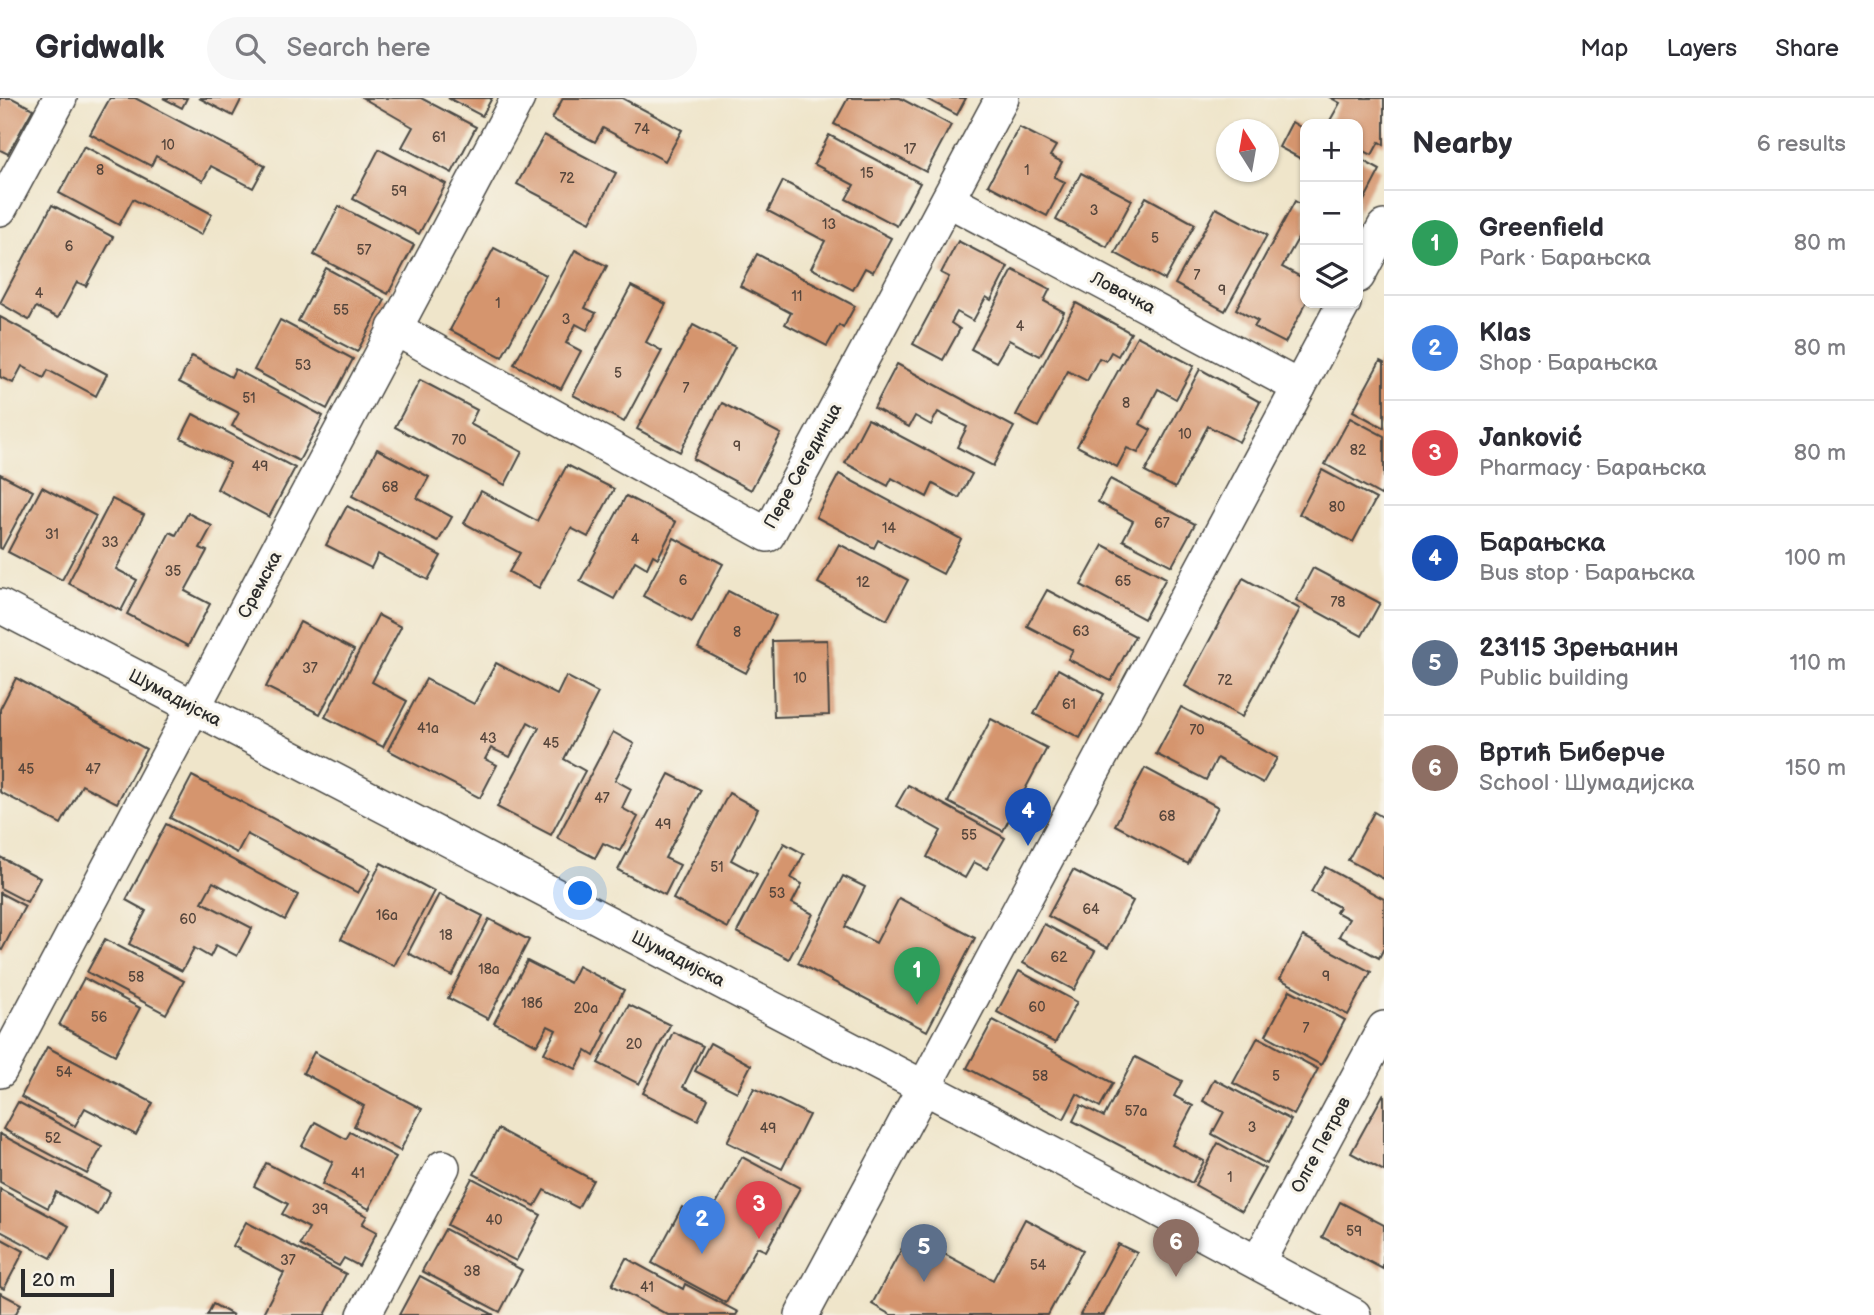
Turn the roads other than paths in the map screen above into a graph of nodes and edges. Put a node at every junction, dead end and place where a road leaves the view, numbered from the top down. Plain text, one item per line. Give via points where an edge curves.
1 (60, 98) edge
2 (518, 98) edge
3 (1002, 98) edge
4 (948, 200) junction
5 (0, 209) edge
6 (1384, 227) edge
7 (1363, 267) edge
8 (1341, 308) edge
9 (394, 328) junction
10 (1299, 387) junction
11 (0, 606) edge
12 (195, 709) junction
13 (1384, 1028) edge
14 (0, 1071) edge
15 (925, 1087) junction
16 (443, 1167) dead end
17 (1258, 1262) junction
18 (364, 1315) edge
19 (802, 1315) edge
20 (1354, 1315) edge

1 - 5 street
2 - 9 street, Сремска
3 - 4 street, Пере Сегединца
4 - 9 street, Пере Сегединца via 768,535
4 - 10 street, Ловачка
6 - 7 street
8 - 10 street
9 - 12 street, Сремска
10 - 15 street
11 - 12 street, Шумадијска
12 - 14 street, Сремска
12 - 15 street, Шумадијска
13 - 17 street, Олге Петров
15 - 17 street, Шумадијска
15 - 19 street
16 - 18 street
17 - 20 street, Шумадијска

